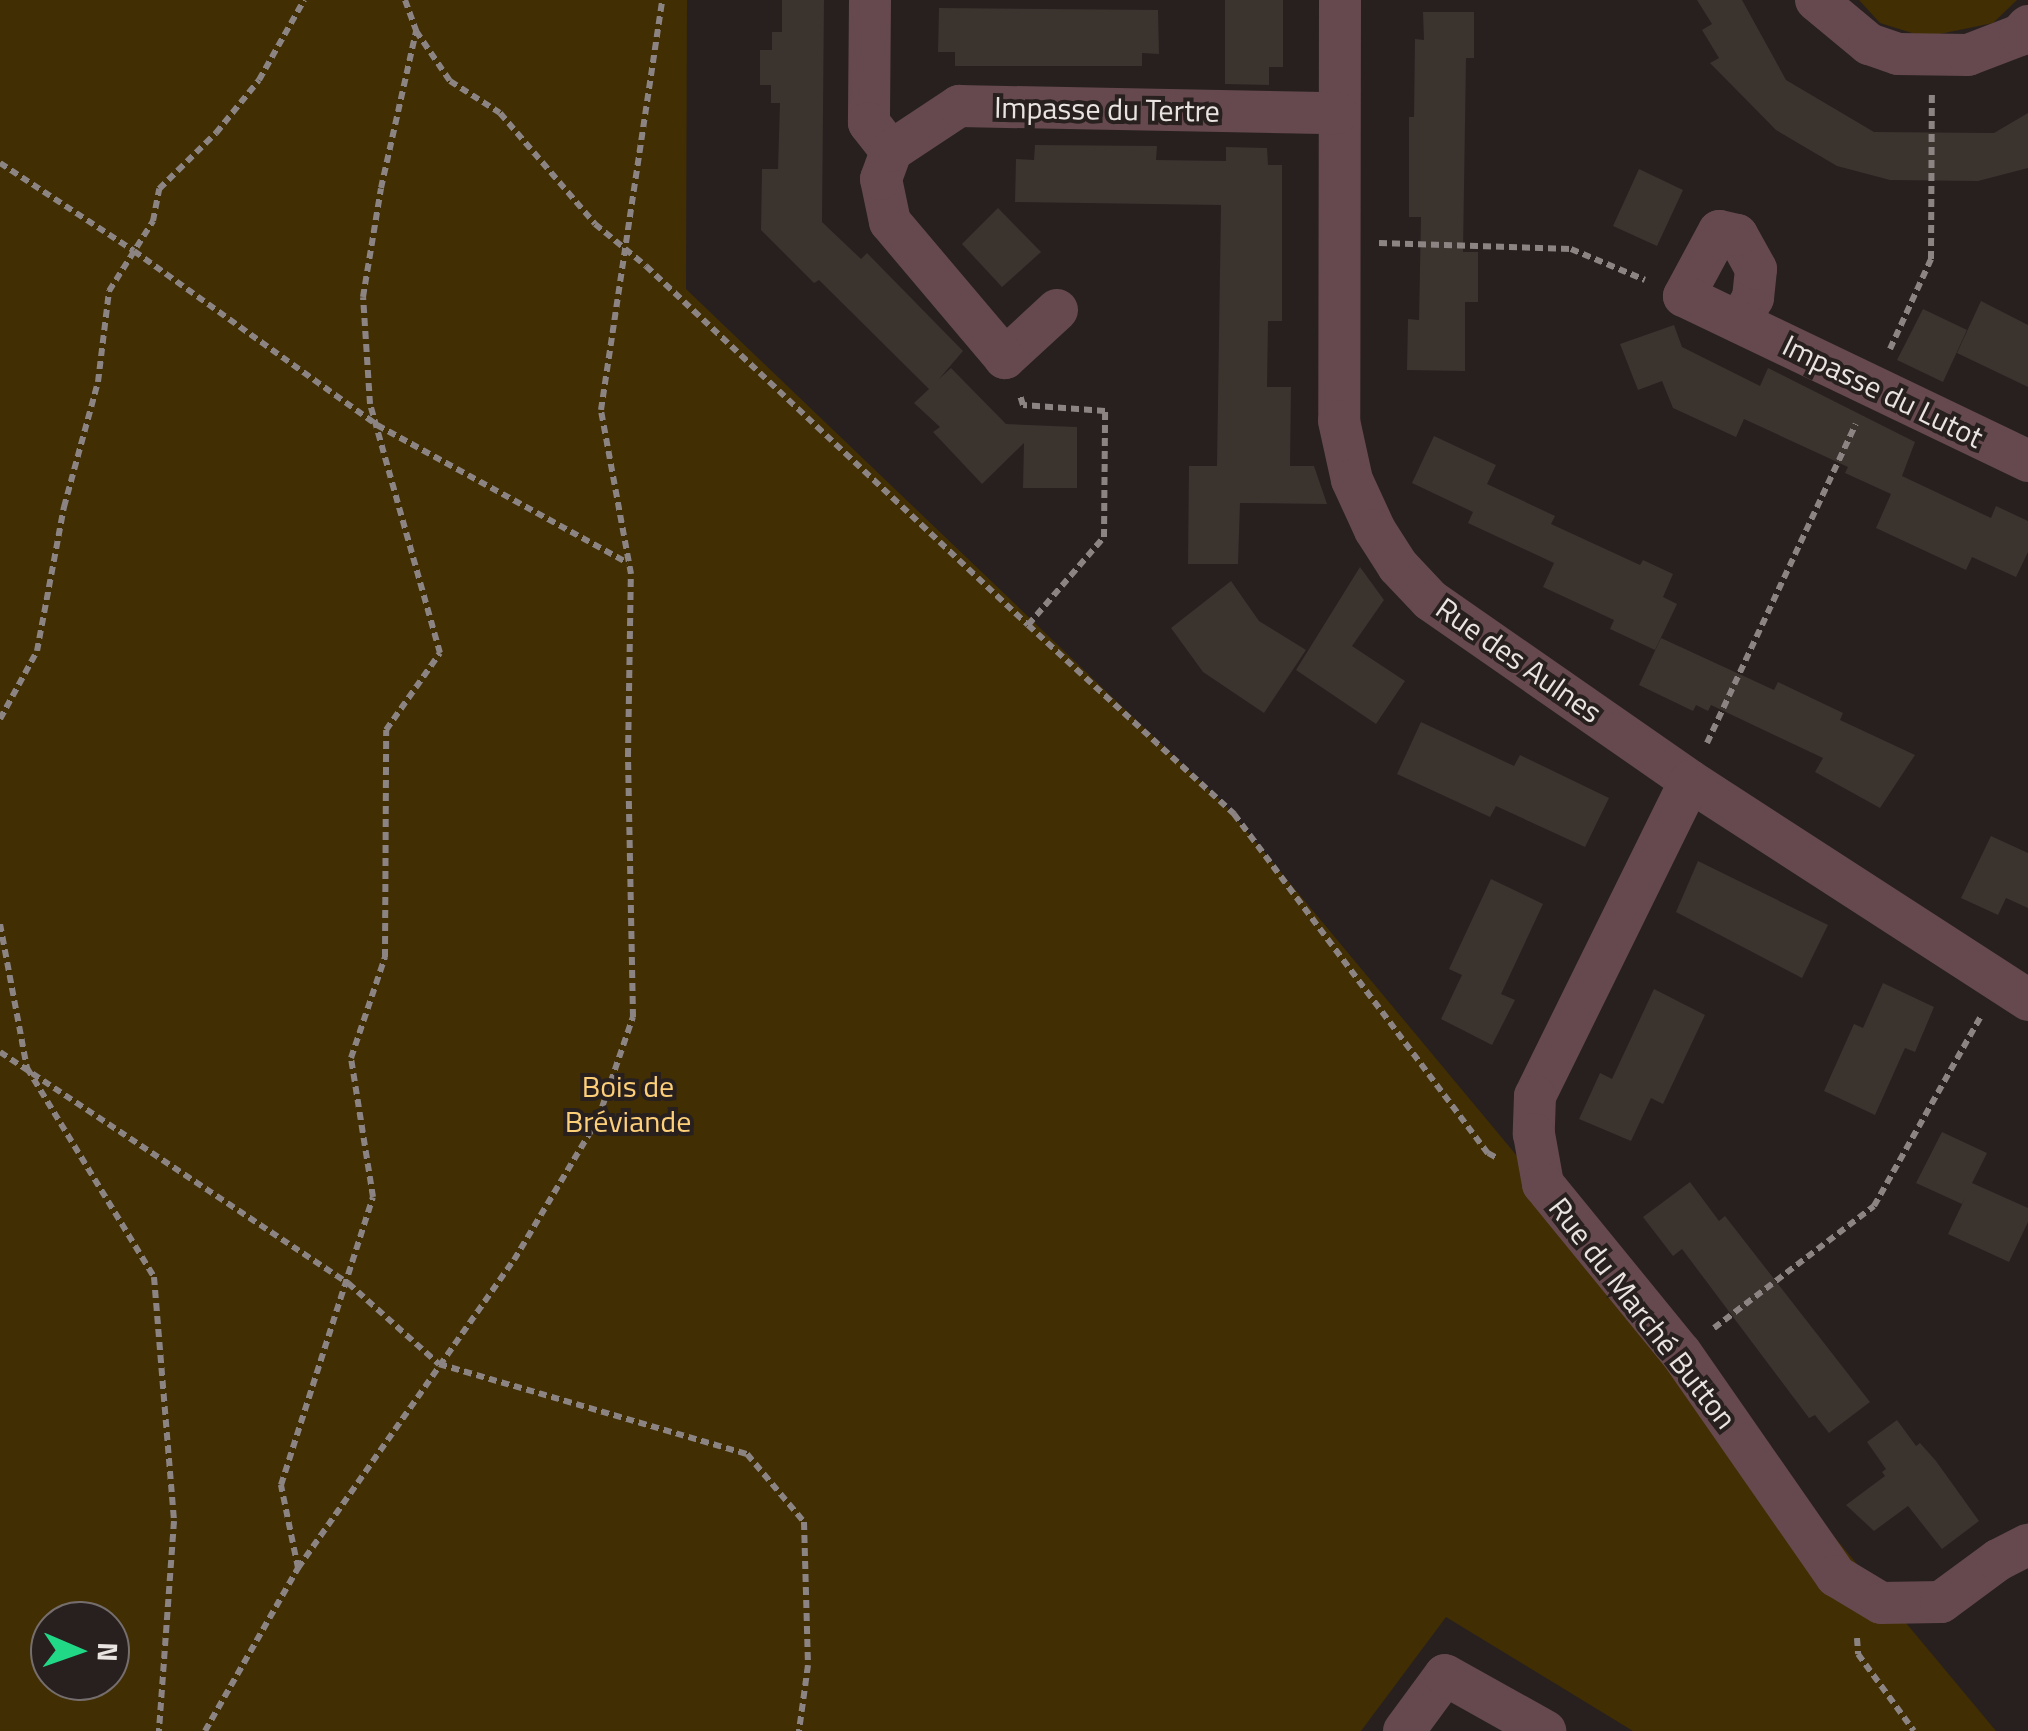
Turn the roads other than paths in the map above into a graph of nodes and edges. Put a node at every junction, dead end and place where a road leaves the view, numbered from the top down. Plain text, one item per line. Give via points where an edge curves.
1 (870, 0) edge
2 (1340, 0) edge
3 (1816, 0) edge
4 (2028, 26) edge
5 (1337, 113) junction
6 (891, 151) junction
7 (1057, 310) dead end
8 (1739, 322) junction
9 (2028, 461) edge
10 (1690, 781) junction
11 (2015, 992) edge
12 (2028, 1545) edge
13 (1404, 1731) edge
14 (1545, 1731) edge

1 - 6 street via 869,123
2 - 5 street, Rue des Aulnes
3 - 4 street via 1869,44 1898,54 1968,55
5 - 6 street, Impasse du Tertre via 959,106
5 - 10 street, Rue des Aulnes via 1338,420 1352,480 1375,530 1430,600
6 - 7 street via 882,179 890,222 1005,358
8 - 8 street, Impasse du Lutot via 1684,296 1719,231 1737,236 1756,269 1752,298
8 - 9 street, Impasse du Lutot
10 - 11 street, Rue des Aulnes
10 - 12 street, Rue du Marché Button via 1535,1096 1543,1184 1681,1353 1836,1576 1881,1603 1941,1602
13 - 14 street via 1446,1675

